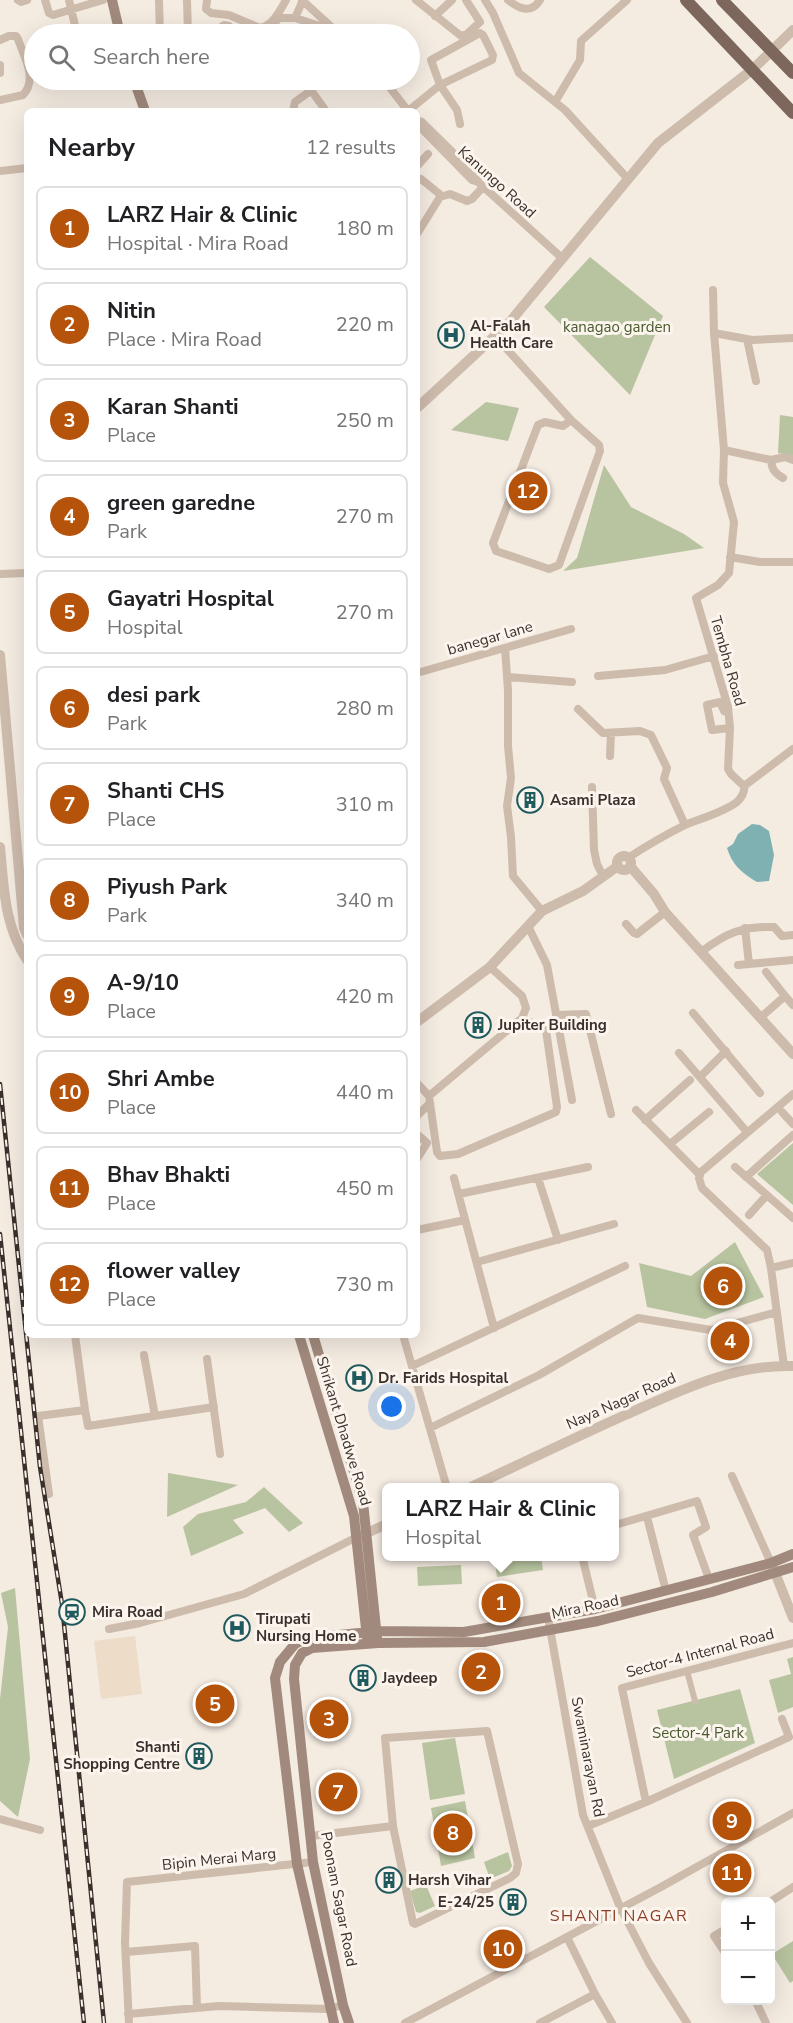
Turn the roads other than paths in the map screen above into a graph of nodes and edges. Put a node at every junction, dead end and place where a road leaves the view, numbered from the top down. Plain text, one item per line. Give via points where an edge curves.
1 (18, 0) edge
2 (27, 0) edge
3 (45, 0) edge
4 (69, 0) edge
5 (103, 0) edge
6 (112, 0) edge
7 (159, 0) edge
8 (187, 0) edge
9 (207, 0) edge
10 (286, 0) edge
11 (302, 0) edge
12 (416, 0) edge
13 (452, 0) edge
14 (466, 0) edge
15 (485, 0) edge
16 (508, 0) edge
17 (540, 0) edge
18 (627, 0) edge
19 (686, 0) edge
20 (722, 0) edge
21 (86, 2) edge
22 (71, 10) junction
23 (435, 16) junction
24 (295, 18) junction
25 (74, 24) edge
26 (118, 24) edge
27 (160, 24) edge
28 (188, 24) edge
29 (250, 24) edge
30 (269, 24) edge
31 (274, 24) edge
32 (314, 24) edge
33 (326, 24) edge
34 (793, 30) edge
35 (0, 40) edge
36 (772, 51) junction
37 (24, 57) edge
38 (0, 65) edge
39 (753, 69) junction
40 (0, 73) edge
41 (793, 73) edge
42 (440, 85) junction
43 (26, 90) edge
44 (138, 90) edge
45 (392, 90) edge
46 (0, 100) edge
47 (555, 102) junction
48 (144, 108) edge
49 (294, 108) edge
50 (324, 108) edge
51 (406, 108) edge
52 (412, 108) edge
53 (793, 113) edge
54 (460, 124) dead end
55 (420, 125) edge
56 (428, 154) dead end
57 (420, 163) edge
58 (24, 168) edge
59 (0, 171) edge
60 (421, 179) dead end
61 (628, 179) junction
62 (481, 185) junction
63 (442, 196) junction
64 (420, 229) edge
65 (562, 258) junction
66 (713, 290) dead end
67 (714, 333) junction
68 (495, 336) junction
69 (793, 338) edge
70 (747, 339) junction
71 (756, 381) dead end
72 (420, 405) edge
73 (572, 420) junction
74 (724, 450) junction
75 (771, 460) junction
76 (793, 460) edge
77 (783, 478) dead end
78 (730, 557) junction
79 (793, 562) edge
80 (24, 573) edge
81 (0, 574) edge
82 (571, 629) dead end
83 (505, 648) junction
84 (0, 655) edge
85 (714, 656) junction
86 (420, 672) edge
87 (598, 676) dead end
88 (507, 677) junction
89 (572, 682) dead end
90 (578, 709) dead end
91 (611, 733) junction
92 (793, 748) edge
93 (610, 756) dead end
94 (592, 786) dead end
95 (744, 786) junction
96 (685, 825) junction
97 (0, 847) edge
98 (629, 862) junction
99 (603, 876) junction
100 (542, 911) junction
101 (665, 912) junction
102 (23, 913) junction
103 (7, 914) junction
104 (626, 924) dead end
105 (528, 926) junction
106 (24, 928) edge
107 (745, 928) junction
108 (793, 935) edge
109 (701, 952) junction
110 (24, 956) edge
111 (793, 960) edge
112 (748, 964) junction
113 (738, 965) dead end
114 (490, 967) junction
115 (766, 972) dead end
116 (785, 996) junction
117 (793, 1005) edge
118 (693, 1012) dead end
119 (556, 1015) junction
120 (522, 1018) junction
121 (760, 1018) junction
122 (420, 1020) edge
123 (726, 1051) junction
124 (679, 1053) dead end
125 (793, 1054) edge
126 (700, 1077) junction
127 (690, 1080) dead end
128 (420, 1087) edge
129 (760, 1093) dead end
130 (793, 1094) edge
131 (429, 1099) junction
132 (572, 1100) dead end
133 (636, 1110) dead end
134 (420, 1112) edge
135 (709, 1112) dead end
136 (783, 1112) dead end
137 (611, 1114) dead end
138 (645, 1120) junction
139 (793, 1124) edge
140 (747, 1132) junction
141 (793, 1135) edge
142 (420, 1137) edge
143 (670, 1144) junction
144 (420, 1154) edge
145 (588, 1167) dead end
146 (735, 1167) dead end
147 (700, 1175) junction
148 (746, 1177) junction
149 (454, 1178) dead end
150 (538, 1178) junction
151 (459, 1194) junction
152 (767, 1195) junction
153 (749, 1215) dead end
154 (793, 1218) edge
155 (465, 1220) junction
156 (614, 1224) dead end
157 (420, 1229) edge
158 (558, 1240) junction
159 (477, 1262) junction
160 (793, 1263) edge
161 (625, 1266) dead end
162 (771, 1268) junction
163 (777, 1312) junction
164 (495, 1328) junction
165 (75, 1338) edge
166 (300, 1338) edge
167 (314, 1338) edge
168 (404, 1338) edge
169 (144, 1355) dead end
170 (207, 1359) dead end
171 (412, 1366) junction
172 (789, 1366) edge
173 (214, 1407) junction
174 (85, 1410) junction
175 (155, 1416) junction
176 (430, 1428) junction
177 (220, 1454) dead end
178 (732, 1476) dead end
179 (446, 1483) edge
180 (480, 1483) edge
181 (49, 1494) dead end
182 (647, 1517) junction
183 (619, 1524) edge
184 (382, 1526) edge
185 (367, 1533) junction
186 (355, 1538) junction
187 (793, 1554) edge
188 (583, 1561) edge
189 (793, 1567) edge
190 (773, 1568) junction
191 (709, 1579) junction
192 (666, 1591) junction
193 (595, 1609) junction
194 (548, 1617) junction
195 (793, 1618) edge
196 (109, 1629) dead end
197 (550, 1630) junction
198 (374, 1637) junction
199 (793, 1643) edge
200 (687, 1671) junction
201 (695, 1701) dead end
202 (782, 1719) dead end
203 (646, 1802) junction
204 (793, 1813) edge
205 (0, 1819) edge
206 (393, 1826) junction
207 (588, 1826) junction
208 (40, 1830) dead end
209 (311, 1836) junction
210 (314, 1862) junction
211 (297, 1864) junction
212 (793, 1887) edge
213 (775, 1899) edge
214 (620, 1906) junction
215 (721, 1932) edge
216 (567, 1937) junction
217 (721, 1946) edge
218 (126, 1952) junction
219 (595, 1994) junction
220 (343, 2005) junction
221 (757, 2005) edge
222 (197, 2008) junction
223 (329, 2009) junction
224 (129, 2019) edge
225 (334, 2023) edge
226 (349, 2023) edge
227 (405, 2023) edge
228 (540, 2023) edge
229 (612, 2023) edge
230 (687, 2023) edge
231 (766, 2023) edge

1 - 2 street
3 - 22 street via 51,15
4 - 22 street
5 - 21 street
6 - 26 main road
7 - 27 street
8 - 28 street
9 - 29 street via 206,9 211,14 229,15
10 - 30 street
11 - 24 street
11 - 33 street
12 - 23 street
13 - 23 street
14 - 23 street via 480,22 467,34 458,35
15 - 47 street via 519,73
16 - 17 street via 526,9
18 - 47 street via 581,41 580,60
19 - 39 main road
20 - 36 main road
21 - 22 street
22 - 25 street
24 - 31 street via 279,18
24 - 32 street
34 - 36 street
35 - 37 street via 16,36
36 - 39 street
36 - 41 main road
38 - 40 street
39 - 53 main road
39 - 61 street via 658,143
42 - 42 street via 492,60 483,35 480,33 431,60
42 - 52 street
42 - 54 street via 458,110
43 - 46 street via 23,95
44 - 48 main road
45 - 51 street
47 - 61 street
49 - 50 street via 295,102 309,92
55 - 62 street, Kanungo Road
56 - 57 street
58 - 59 street
60 - 63 street
61 - 65 street
62 - 63 street via 472,199 466,201 450,194
62 - 65 street, Kanungo Road
63 - 64 street
65 - 68 street
66 - 67 street
67 - 70 street
67 - 74 street
68 - 72 street
68 - 73 street
69 - 70 street
70 - 71 street
73 - 73 street via 599,445 600,451 560,565 549,569 496,551 493,543 538,425 545,422 563,426
74 - 75 street
74 - 78 street via 723,483 735,522
75 - 76 street
75 - 77 street via 771,467
78 - 79 street
78 - 85 street, Tembha Road via 729,573 696,598
80 - 81 street
82 - 83 street, banegar lane
83 - 86 street, banegar lane
83 - 88 street
84 - 102 street
85 - 87 street via 665,669
85 - 95 street, Tembha Road via 728,706 728,769
88 - 89 street
88 - 100 street via 511,777 507,806 513,876
90 - 91 street via 603,733
91 - 93 street
91 - 96 street via 640,731 651,735 667,768 664,779
92 - 95 street
94 - 99 street via 594,850
95 - 96 street via 739,800 729,807
96 - 98 street via 649,844
97 - 103 street
98 - 99 street via 623,870 618,866
98 - 101 street
99 - 100 street via 583,891
100 - 105 street
101 - 104 street via 637,934
101 - 109 street
102 - 103 street
102 - 106 street
103 - 110 street via 15,942
105 - 114 street
105 - 119 street via 547,965
107 - 108 street via 774,927 779,935
107 - 109 street
107 - 112 street
109 - 121 street
111 - 112 street
112 - 113 street
114 - 120 street via 522,996 526,1008
114 - 122 street
115 - 116 street
116 - 117 street
116 - 121 street
118 - 123 street
119 - 132 street
119 - 137 street via 586,1014
120 - 131 street
120 - 131 street via 546,1030 556,1112 458,1154 440,1156
121 - 125 street
123 - 126 street
123 - 129 street
124 - 126 street
126 - 140 street
127 - 138 street
128 - 131 street
130 - 140 street
131 - 134 street
133 - 138 street
135 - 143 street
136 - 139 street
138 - 143 street
140 - 147 street
141 - 148 street
142 - 144 street via 427,1143
143 - 147 street
145 - 150 street
146 - 148 street
147 - 162 street via 702,1188 760,1242
148 - 152 street
149 - 151 street
150 - 151 street
150 - 158 street
151 - 155 street
152 - 153 street
152 - 154 street
155 - 157 street
155 - 159 street
156 - 158 street
158 - 159 street
159 - 164 street
160 - 162 street
161 - 164 street
162 - 163 street
163 - 172 street
163 - 176 street via 711,1330 638,1317 539,1375
164 - 171 street
165 - 174 street
166 - 186 main road, Shrikant Dhadwe Road via 352,1508
167 - 185 main road, Shrikant Dhadwe Road via 362,1497
168 - 171 street
169 - 175 street
170 - 173 street
171 - 176 street
172 - 180 street, Naya Nagar Road via 745,1370 697,1383
173 - 175 street
173 - 177 street
174 - 175 street via 88,1426
174 - 181 street via 38,1416
176 - 179 street
178 - 190 street
182 - 183 street
182 - 191 street via 697,1501 706,1527 693,1536
182 - 192 street
184 - 185 street
185 - 186 street
185 - 198 main road, Shrikant Dhadwe Road
186 - 196 street via 244,1594
186 - 198 main road, Shrikant Dhadwe Road
187 - 190 main road, Mira Road
188 - 193 street
189 - 190 main road, Mira Road
190 - 191 main road, Mira Road
190 - 195 street
190 - 197 main road, Mira Road via 660,1606
191 - 192 main road, Mira Road
192 - 193 main road, Mira Road
193 - 194 main road, Mira Road
194 - 197 street, Swaminarayan Rd
194 - 198 main road, Mira Road via 464,1632
197 - 198 main road, Mira Road via 484,1642
197 - 207 street, Swaminarayan Rd
198 - 209 main road, Poonam Sagar Road via 312,1648 302,1653 295,1665
198 - 211 main road, Poonam Sagar Road via 308,1638 295,1644 276,1673
199 - 200 street, Sector-4 Internal Road
200 - 201 street
200 - 203 street, Sector-4 Internal Road via 622,1688
202 - 203 street via 789,1737 695,1775
203 - 207 street
204 - 214 street
205 - 208 street
206 - 206 street via 385,1738 448,1737 487,1731 518,1864 516,1873 415,1924
206 - 209 street
207 - 214 street, Swaminarayan Rd
209 - 210 main road, Poonam Sagar Road
210 - 211 street, Bipin Merai Marg
210 - 220 main road, Poonam Sagar Road
211 - 218 street, Bipin Merai Marg via 127,1882
211 - 223 main road, Poonam Sagar Road
212 - 213 street
214 - 216 street
214 - 230 street, Swaminarayan Rd
215 - 217 street via 714,1936
216 - 219 street
216 - 227 street
218 - 222 street via 195,1946
218 - 224 street
219 - 228 street
219 - 229 street
220 - 223 street
220 - 226 main road, Poonam Sagar Road
221 - 231 street
222 - 223 street
222 - 224 street
223 - 225 main road, Poonam Sagar Road

